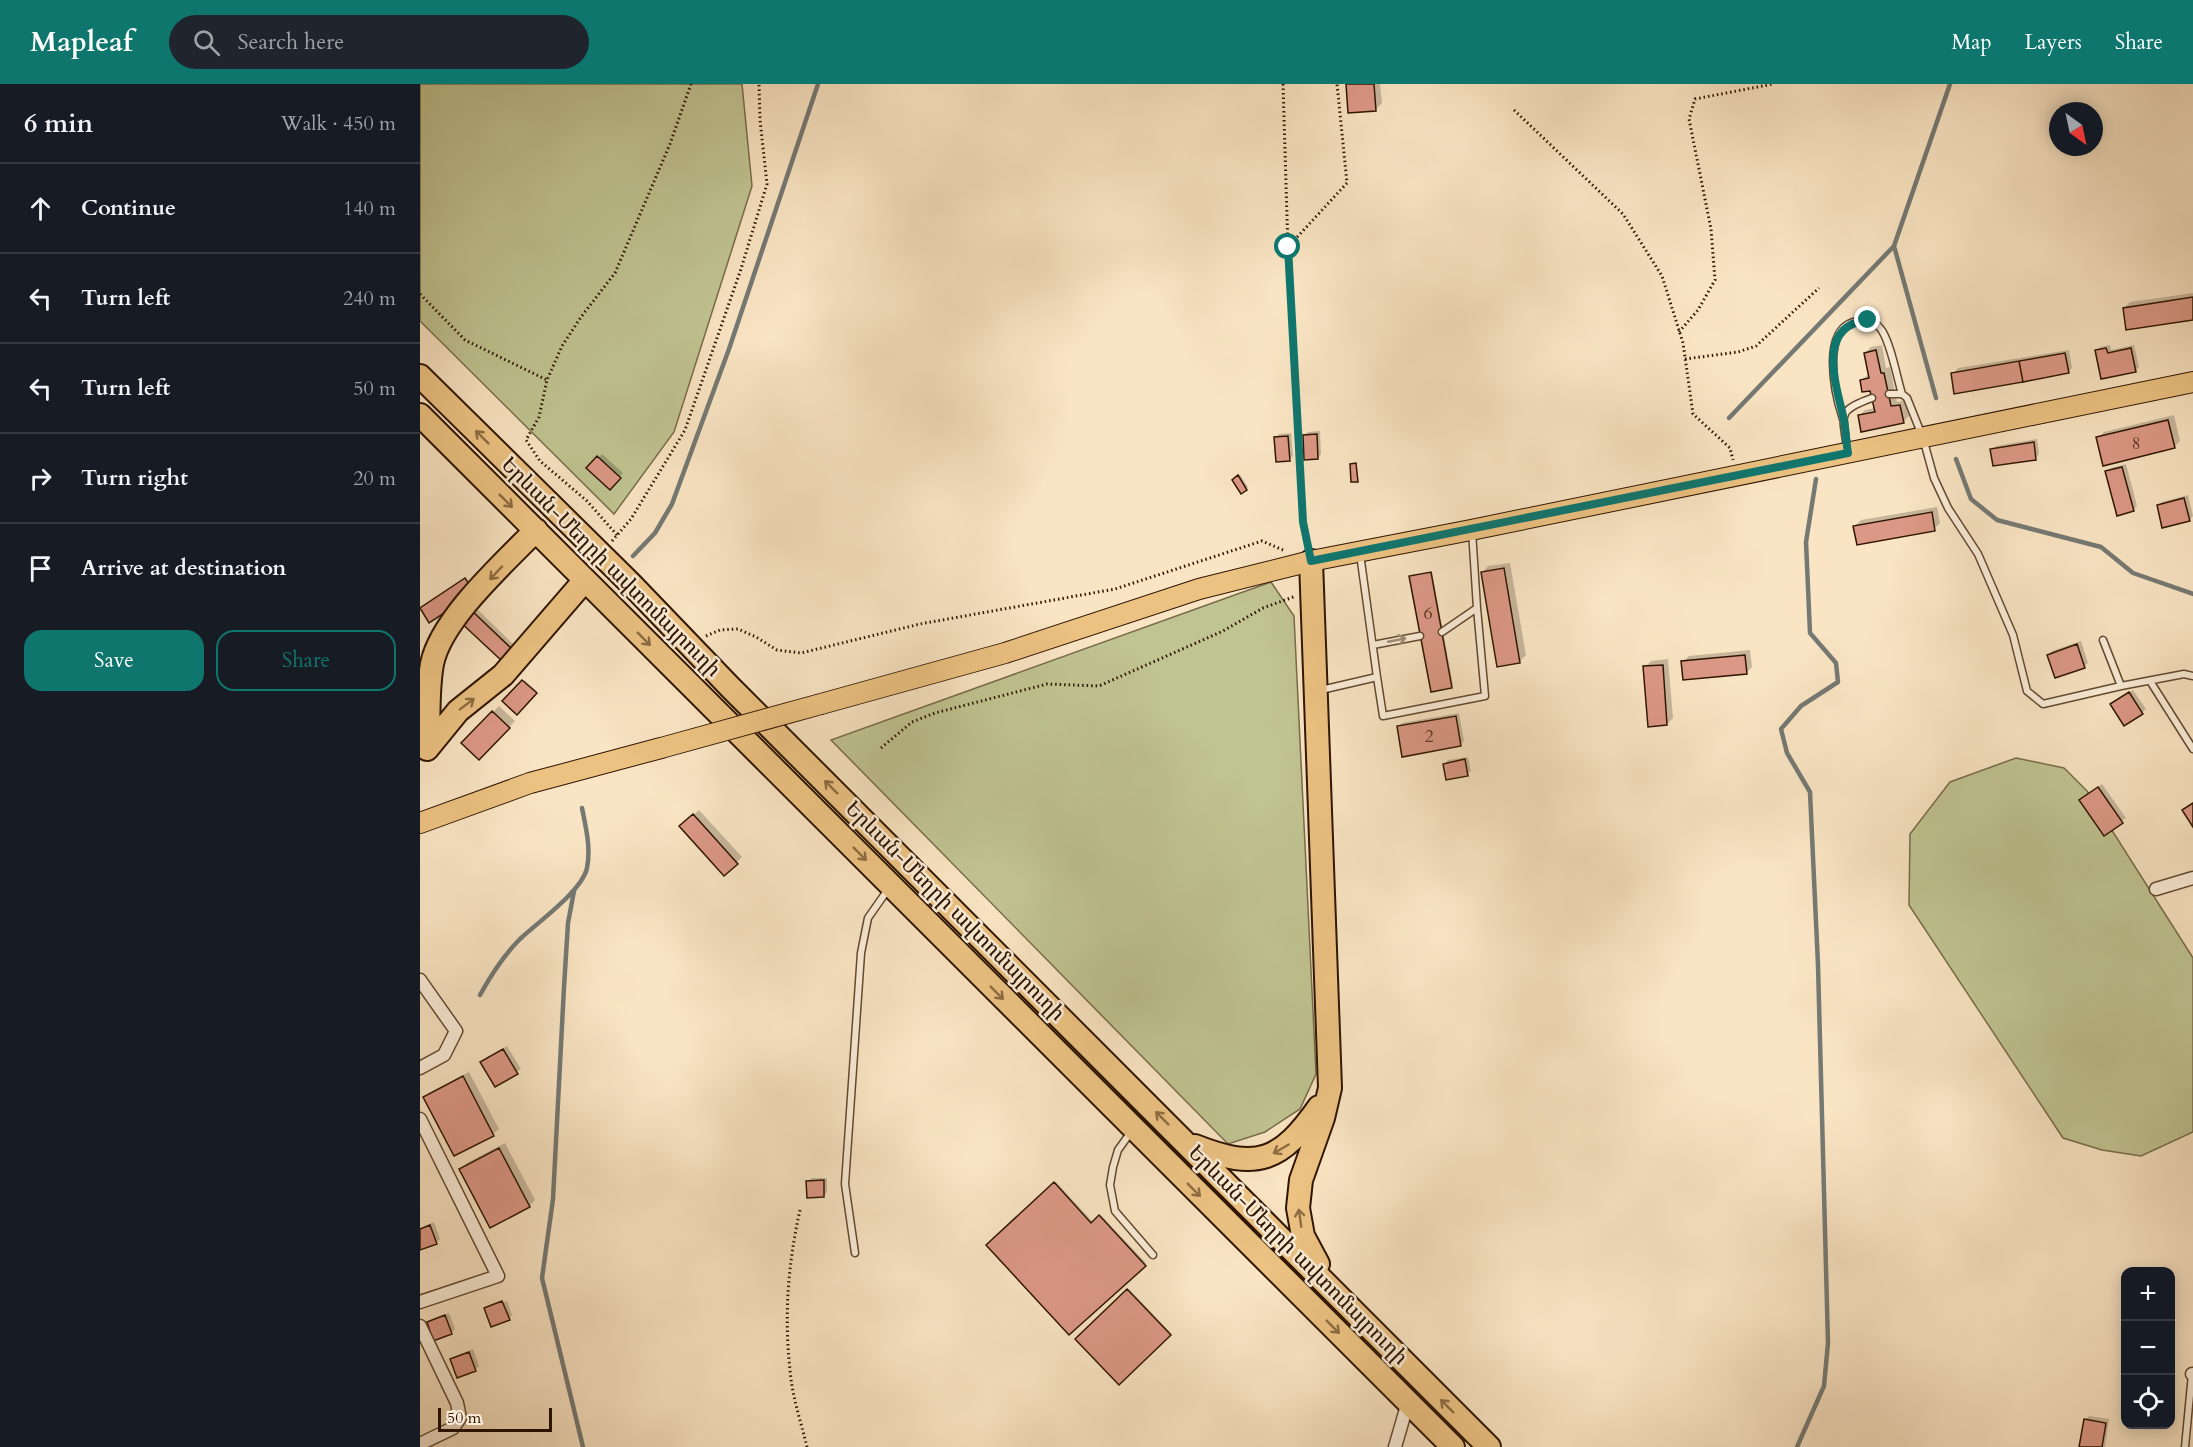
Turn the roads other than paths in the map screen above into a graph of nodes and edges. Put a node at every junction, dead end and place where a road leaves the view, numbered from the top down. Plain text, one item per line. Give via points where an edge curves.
1 (420, 376) edge
2 (2193, 381) edge
3 (1889, 394) dead end
4 (1902, 394) junction
5 (1872, 398) dead end
6 (420, 415) edge
7 (1843, 419) junction
8 (1923, 438) junction
9 (1848, 453) junction
10 (536, 530) junction
11 (1472, 530) junction
12 (1360, 550) junction
13 (1311, 561) junction
14 (585, 580) junction
15 (1477, 608) junction
16 (1442, 632) dead end
17 (1420, 636) dead end
18 (2103, 640) dead end
19 (1373, 645) junction
20 (2193, 676) edge
21 (1377, 677) junction
22 (2150, 681) junction
23 (2121, 686) junction
24 (1316, 691) junction
25 (2193, 749) edge
26 (424, 754) edge
27 (420, 823) edge
28 (2193, 878) edge
29 (891, 885) junction
30 (2156, 888) dead end
31 (420, 980) edge
32 (420, 1068) edge
33 (1330, 1088) junction
34 (420, 1119) edge
35 (1133, 1130) junction
36 (1187, 1143) junction
37 (855, 1252) dead end
38 (1153, 1255) dead end
39 (1332, 1289) junction
40 (420, 1302) edge
41 (420, 1326) edge
42 (2192, 1374) edge
43 (1408, 1402) junction
44 (420, 1444) edge
45 (1395, 1447) edge
46 (1453, 1447) edge
47 (1489, 1447) edge
48 (2185, 1447) edge

36 -> 1 highway, Երևան-Մեղրի ավտոմայրուղի
2 - 8 main road
3 - 4 lane
4 - 7 lane via 1880,327 1868,320 1854,321 1840,332 1834,350 1832,376
4 - 8 lane
5 - 7 lane via 1850,406
6 -> 10 highway, Երևան-Մեղրի ավտոմայրուղի
7 - 9 lane
8 - 9 main road
8 - 23 lane via 1934,478 1978,554 2013,635 2028,691 2043,704
9 - 11 main road
10 - 14 highway, Երևան-Մեղրի ավտոմայրուղի
10 -> 26 highway via 454,620 439,643 432,664
11 - 12 main road
11 - 15 lane
12 - 13 main road
12 - 19 lane
13 - 24 highway
13 - 27 main road, bridge via 1199,589 1005,653 530,783
26 -> 14 highway via 458,711 503,675
14 -> 29 highway, Երևան-Մեղրի ավտոմայրուղի
15 - 16 lane
15 - 21 lane via 1485,696 1383,716
19 -> 17 lane
18 - 23 lane
19 - 21 lane
20 - 22 lane via 2184,674
21 - 24 lane
22 - 23 lane
22 - 25 lane
24 - 33 highway
28 - 30 street
29 -> 35 highway, Երևան-Մեղրի ավտոմայրուղի
29 - 37 lane via 868,918 861,954 845,1184
31 - 32 street via 456,1031 444,1055
33 -> 36 highway via 1296,1138 1261,1158 1226,1157
39 -> 33 highway via 1303,1236 1298,1208 1301,1180
34 - 40 street via 498,1276
35 - 38 lane via 1118,1150 1110,1185 1115,1211
35 -> 43 highway, Երևան-Մեղրի ավտոմայրուղի
36 - 39 highway, Երևան-Մեղրի ավտոմայրուղի
47 -> 39 highway, Երևան-Մեղրի ավտոմայրուղի
41 - 44 street via 457,1403 460,1418 453,1428
42 - 48 lane
43 - 45 street
43 - 46 highway, Երևան-Մեղրի ավտոմայրուղի

